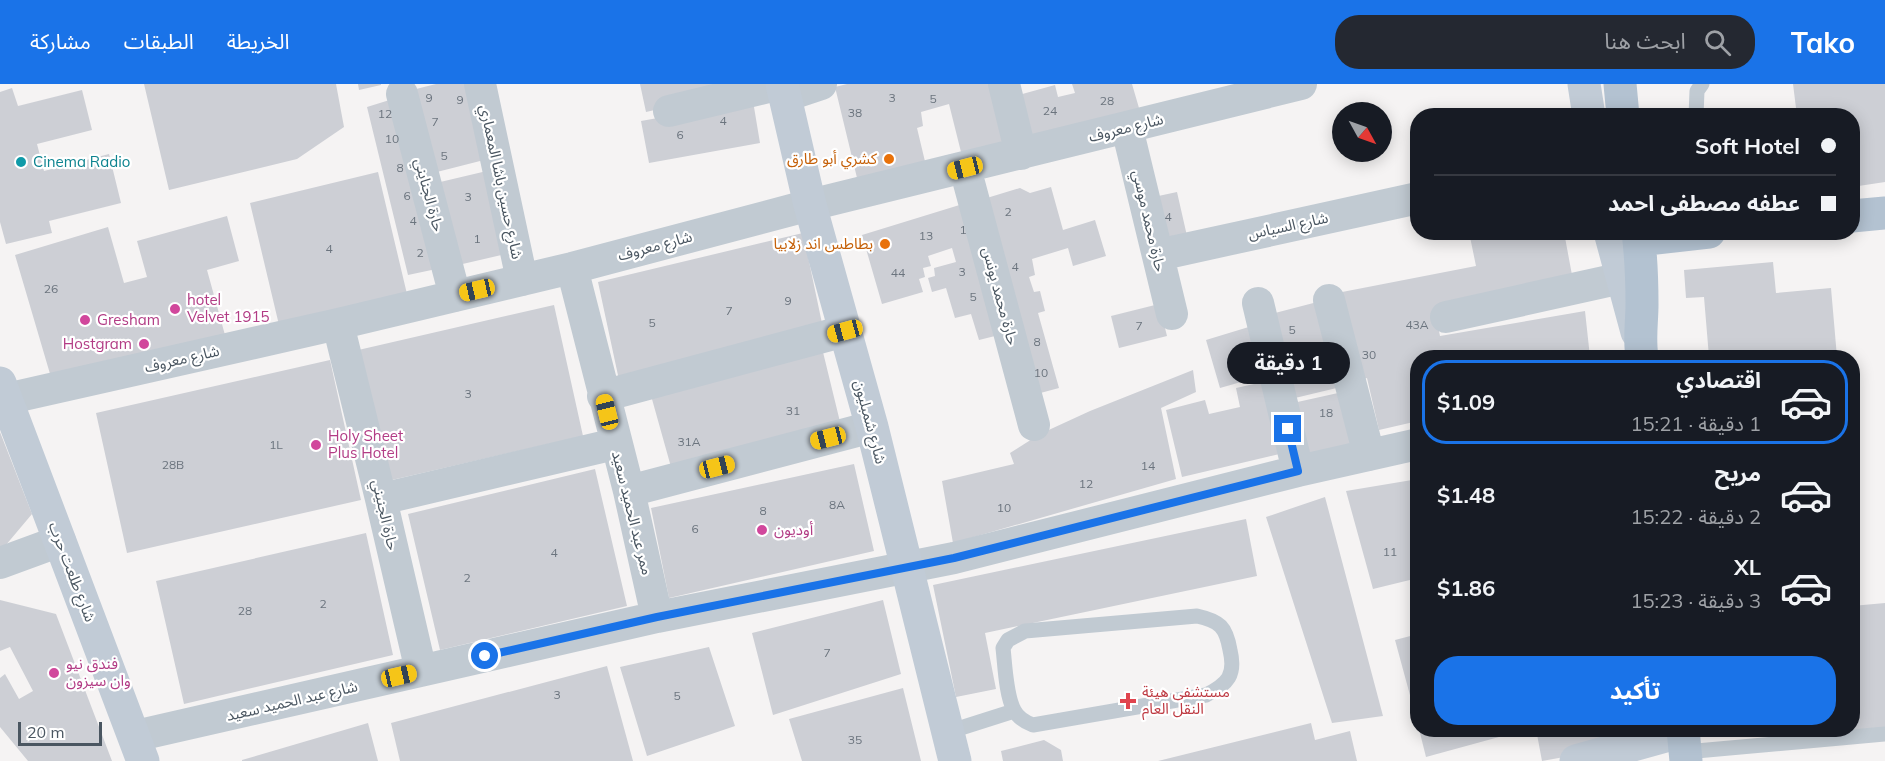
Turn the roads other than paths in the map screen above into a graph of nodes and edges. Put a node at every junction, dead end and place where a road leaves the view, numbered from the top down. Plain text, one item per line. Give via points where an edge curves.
1 (480, 84) edge
2 (821, 84) edge
3 (1004, 84) edge
4 (1301, 84) edge
5 (1584, 84) edge
6 (1620, 84) edge
7 (1702, 84) edge
8 (782, 88) edge
9 (1230, 92) edge
10 (402, 94) dead end
11 (1588, 108) edge
12 (1622, 108) edge
13 (1696, 108) edge
14 (669, 111) dead end
15 (1127, 128) junction
16 (1021, 154) junction
17 (965, 168) junction
18 (1410, 200) edge
19 (810, 206) junction
20 (1885, 213) edge
21 (1860, 215) edge
22 (1628, 240) edge
23 (1630, 240) edge
24 (1158, 255) junction
25 (572, 268) junction
26 (1622, 278) junction
27 (522, 280) junction
28 (455, 296) junction
29 (1329, 300) dead end
30 (1258, 303) dead end
31 (1172, 314) dead end
32 (1446, 317) dead end
33 (338, 324) junction
34 (845, 331) junction
35 (1641, 349) edge
36 (3, 391) edge
37 (603, 396) junction
38 (1035, 425) dead end
39 (872, 427) junction
40 (615, 444) junction
41 (1410, 446) edge
42 (1369, 455) junction
43 (1298, 471) junction
44 (628, 491) junction
45 (381, 499) junction
46 (60, 541) junction
47 (0, 563) edge
48 (906, 568) junction
49 (657, 617) junction
50 (421, 671) junction
51 (1014, 711) junction
52 (1885, 734) edge
53 (1860, 735) edge
54 (1818, 737) edge
55 (1684, 743) edge
56 (951, 746) edge
57 (139, 749) edge
58 (1576, 761) edge

1 - 27 street, شارع حسين باشا المعماري
2 - 8 street
3 - 16 street
4 - 9 street, شارع معروف
5 - 11 street
6 - 12 main road
7 - 13 lane via 1697,91
8 - 14 street
8 - 19 street, شارع شمبليون
9 - 15 street, شارع معروف
10 - 28 street, حارة الجنايني
15 - 16 street, شارع معروف
15 - 24 street, حارة محمد موسي
16 - 17 street, شارع معروف
17 - 19 street, شارع معروف
17 - 38 street, حارة محمد يونس
18 - 24 street, شارع السياس
19 - 25 street, شارع معروف
19 - 34 street, شارع شمبليون
20 - 21 main road
22 - 26 street
23 - 35 main road via 1642,306
24 - 31 street, حارة محمد موسي
25 - 27 street, شارع معروف
25 - 37 street, ممر عبد الحميد سعيد
26 - 32 street
26 - 35 street
27 - 28 street, شارع معروف
28 - 33 street, شارع معروف
29 - 42 street
30 - 43 street
33 - 36 street, شارع معروف
33 - 45 street, حارة الجنيني
34 - 37 street
34 - 39 street, شارع شمبليون
36 - 46 street, شارع طلعت حرب
37 - 40 street, ممر عبد الحميد سعيد
39 - 44 street
39 - 48 street, شارع شمبليون
40 - 44 street, ممر عبد الحميد سعيد
40 - 45 street
41 - 42 street, شارع عبد الحميد سعيد
42 - 43 street, شارع عبد الحميد سعيد
43 - 48 street, شارع عبد الحميد سعيد
44 - 49 street, ممر عبد الحميد سعيد
45 - 50 street, حارة الجنيني
46 - 47 street
46 - 57 street, شارع طلعت حرب
48 - 49 street, شارع عبد الحميد سعيد
48 - 56 street, شارع شمبليون
49 - 50 street, شارع عبد الحميد سعيد
50 - 57 street, شارع عبد الحميد سعيد
51 - 51 lane via 1003,648 1008,640 1025,631 1197,616 1219,624 1227,634 1234,666 1228,680 1206,695 1033,725
51 - 56 lane
52 - 53 lane
54 - 55 lane
55 - 58 street

